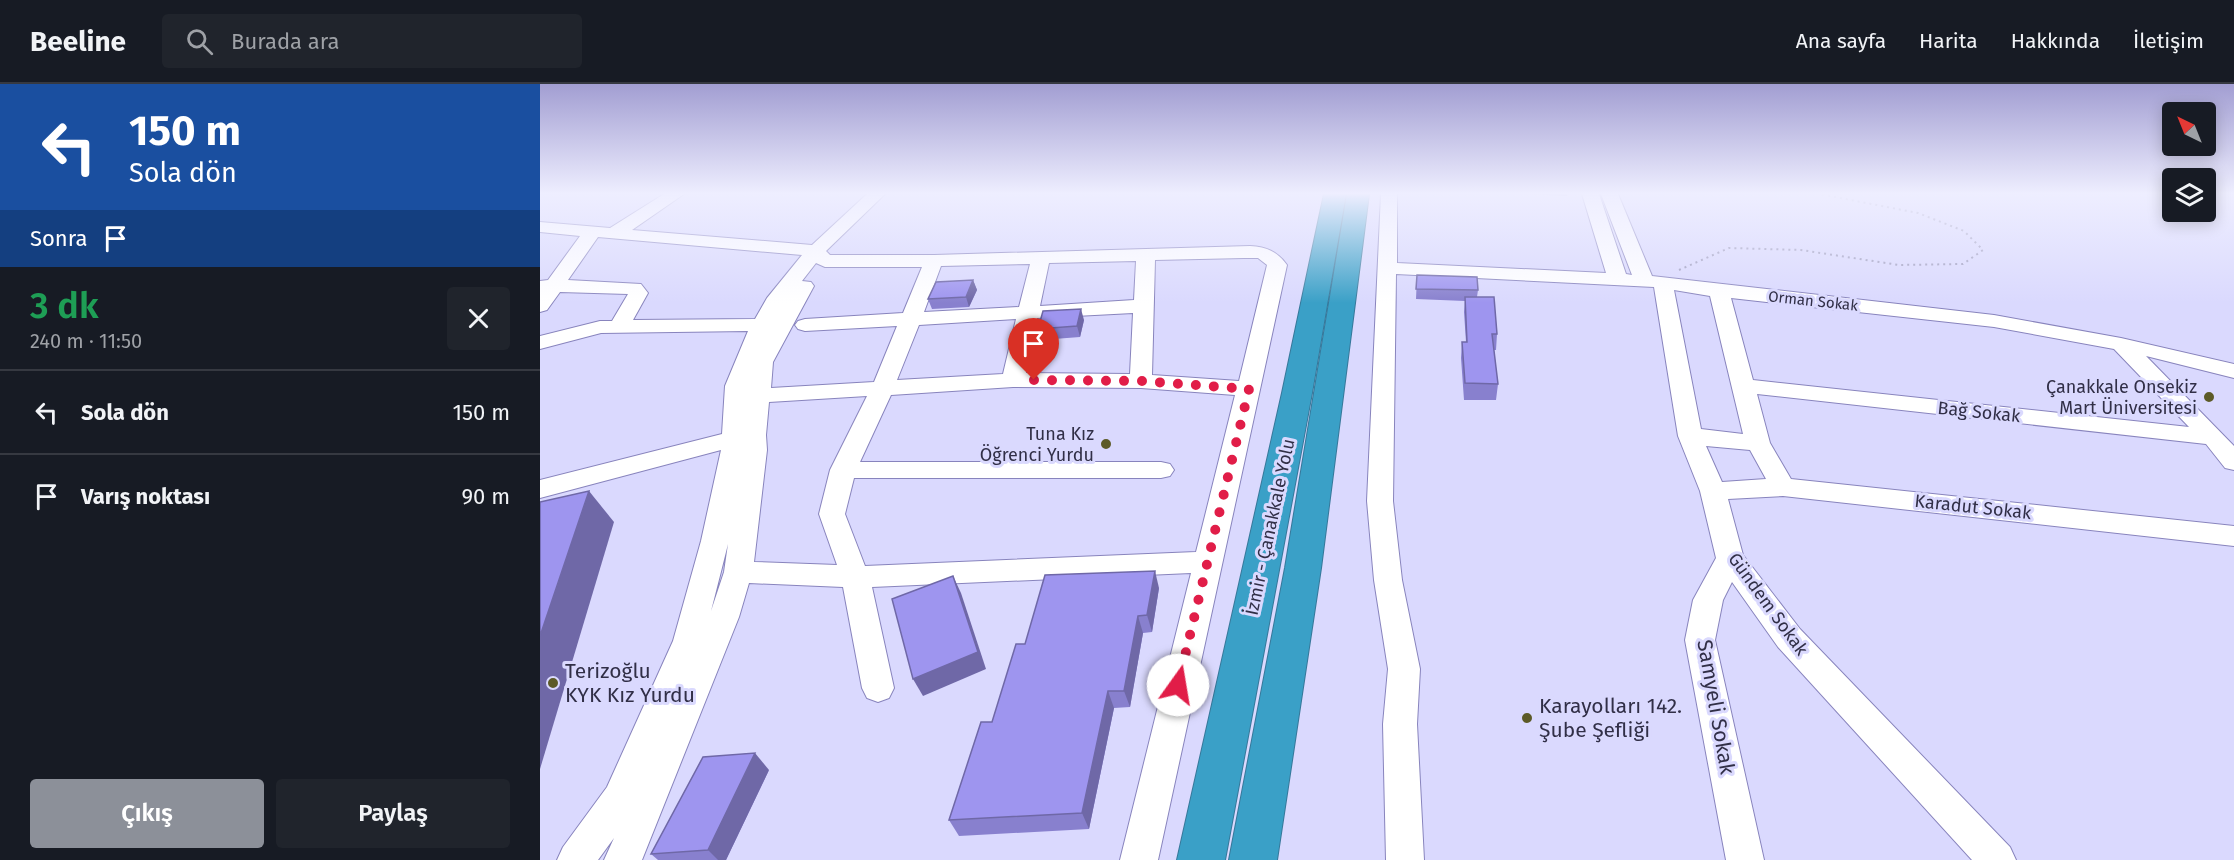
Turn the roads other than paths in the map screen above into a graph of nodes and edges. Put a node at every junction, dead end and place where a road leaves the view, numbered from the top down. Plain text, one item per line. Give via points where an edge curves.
1 (583, 230) edge
2 (618, 230) edge
3 (844, 230) edge
4 (851, 230) edge
5 (1328, 230) edge
6 (1353, 230) edge
7 (1388, 230) edge
8 (1602, 230) edge
9 (1627, 230) edge
10 (593, 231) junction
11 (614, 233) junction
12 (1146, 254) junction
13 (821, 256) junction
14 (1041, 257) junction
15 (934, 261) junction
16 (1387, 268) junction
17 (1618, 279) junction
18 (1653, 281) junction
19 (547, 287) edge
20 (1719, 291) junction
21 (540, 306) edge
22 (1142, 306) junction
23 (1028, 314) junction
24 (912, 320) junction
25 (761, 325) junction
26 (805, 326) dead end
27 (619, 327) junction
28 (540, 343) edge
29 (2121, 344) junction
30 (2234, 371) edge
31 (1013, 380) junction
32 (1141, 381) junction
33 (1745, 386) junction
34 (883, 387) junction
35 (1249, 389) junction
36 (758, 396) junction
37 (1690, 436) junction
38 (2213, 437) junction
39 (1758, 443) junction
40 (734, 448) junction
41 (2234, 462) edge
42 (843, 470) junction
43 (1161, 470) dead end
44 (1783, 487) junction
45 (540, 489) edge
46 (1713, 491) junction
47 (540, 504) edge
48 (2234, 536) edge
49 (1730, 558) junction
50 (1208, 562) junction
51 (738, 572) junction
52 (855, 577) junction
53 (878, 688) dead end
54 (576, 860) edge
55 (623, 860) edge
56 (1139, 860) edge
57 (1201, 860) edge
58 (1253, 860) edge
59 (1405, 860) edge
60 (1744, 860) edge
61 (1997, 860) edge

1 - 10 street
2 - 11 street
3 - 13 street
4 - 13 street
5 - 57 highway, İzmir - Çanakkale Yolu
6 - 58 highway, İzmir - Çanakkale Yolu via 1303,568
7 - 16 street
8 - 17 street
9 - 18 street, Gündem Sokak
10 - 11 street
10 - 19 street
11 - 13 street
12 - 14 street
12 - 22 street
12 - 35 street via 1268,254 1277,265
13 - 15 street
13 - 25 street via 774,303
13 - 36 street via 762,362
14 - 15 street
14 - 23 street
15 - 24 street
16 - 17 street, Orman Sokak
16 - 59 street via 1380,501 1388,580 1404,669 1400,724
17 - 18 street, Orman Sokak
18 - 20 street, Orman Sokak
18 - 37 street, Gündem Sokak
19 - 21 street
19 - 27 street via 637,290
20 - 29 street, Orman Sokak via 1994,321
20 - 33 street
22 - 23 street
22 - 32 street
23 - 24 street
23 - 31 street
24 - 26 street
24 - 34 street
25 - 27 street
25 - 40 street via 736,386
27 - 28 street via 600,327
29 - 30 street, Orman Sokak
29 - 38 street
31 - 32 street
31 - 34 street
32 - 35 street
33 - 38 street, Bağ Sokak
33 - 39 street
34 - 36 street
34 - 42 street
35 - 50 street
36 - 51 street via 755,450
37 - 39 street
37 - 46 street, Gündem Sokak
38 - 41 street
39 - 44 street
40 - 45 street
40 - 47 street
40 - 54 street via 715,541 688,640 620,799
42 - 43 street
42 - 52 street via 832,514
44 - 46 street, Karadut Sokak
44 - 48 street, Karadut Sokak
46 - 49 street, Gündem Sokak
49 - 60 street, Samyeli Sokak via 1708,600 1700,640
49 - 61 street, Gündem Sokak via 1789,638
50 - 52 street
50 - 56 street
51 - 52 street
51 - 55 street via 724,617
52 - 53 street

